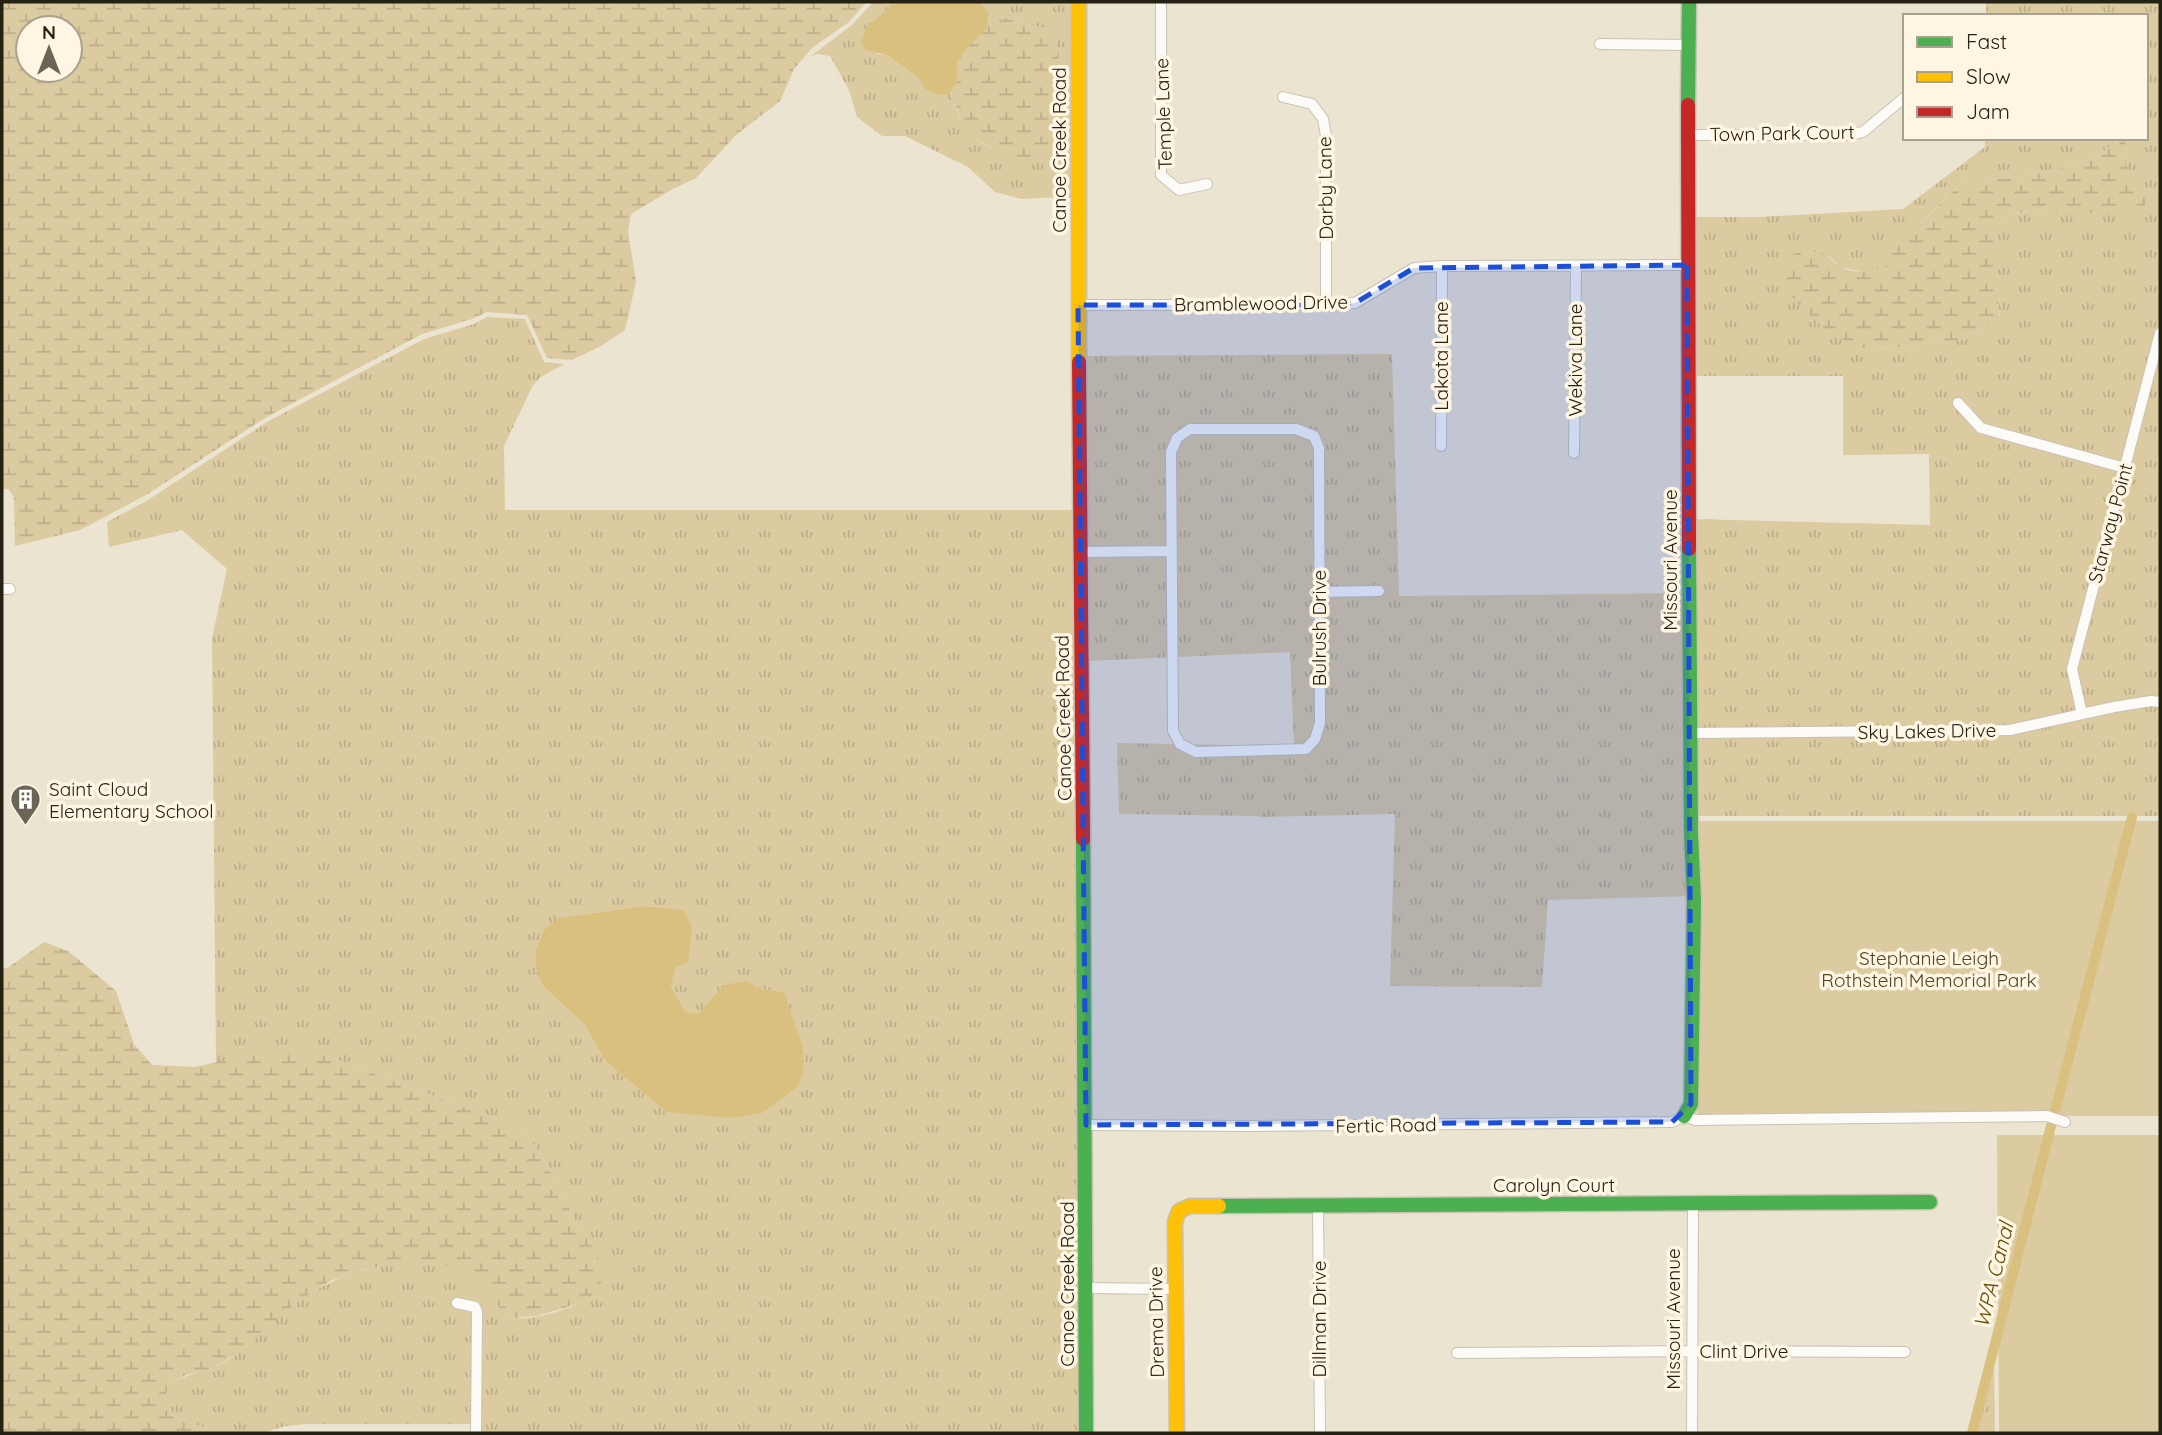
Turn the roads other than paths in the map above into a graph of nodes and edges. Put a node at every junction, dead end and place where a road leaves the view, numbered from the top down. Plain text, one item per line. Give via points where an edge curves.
1 (1079, 2) edge
2 (1161, 2) edge
3 (1689, 2) edge
4 (1600, 44) dead end
5 (1690, 45) junction
6 (1283, 97) dead end
7 (1903, 99) edge
8 (1689, 135) junction
9 (1207, 184) dead end
10 (1687, 265) junction
11 (1442, 266) junction
12 (1576, 267) junction
13 (1078, 304) junction
14 (1326, 305) junction
15 (2160, 333) edge
16 (1958, 403) dead end
17 (1441, 446) dead end
18 (1574, 453) dead end
19 (2125, 468) junction
20 (1172, 551) junction
21 (1080, 552) junction
22 (1379, 591) dead end
23 (1319, 592) junction
24 (2160, 702) edge
25 (2082, 714) junction
26 (1690, 733) junction
27 (1684, 1116) junction
28 (2065, 1122) dead end
29 (1086, 1125) junction
30 (1930, 1202) dead end
31 (1318, 1205) junction
32 (1693, 1205) junction
33 (1180, 1210) joint
34 (1086, 1288) junction
35 (1174, 1289) junction
36 (457, 1303) dead end
37 (1691, 1351) junction
38 (1905, 1352) dead end
39 (1457, 1353) dead end
40 (476, 1433) edge
41 (1086, 1433) edge
42 (1177, 1433) edge
43 (1320, 1433) edge
44 (1692, 1433) edge

1 - 13 street, Canoe Creek Road
2 - 9 street, Temple Lane via 1161,175 1179,190
3 - 5 street, Missouri Avenue
4 - 5 street
5 - 8 street, Missouri Avenue
6 - 14 street, Darby Lane via 1312,104 1323,119
7 - 8 street, Town Park Court via 1863,132 1847,135
8 - 10 street, Missouri Avenue
10 - 12 street, Bramblewood Drive
10 - 26 street, Missouri Avenue
11 - 12 street, Bramblewood Drive
11 - 14 street, Bramblewood Drive via 1414,268 1355,303
11 - 17 street, Lakota Lane
12 - 18 street, Wekiva Lane
13 - 14 street, Bramblewood Drive
13 - 21 street, Canoe Creek Road
15 - 19 street, Starway Point
16 - 19 street via 1981,428
19 - 25 street, Starway Point via 2072,669
20 - 21 street
20 - 23 street, Bulrush Drive via 1171,452 1177,438 1190,429 1296,429 1314,436 1319,449
20 - 23 street, Bulrush Drive via 1173,731 1180,744 1196,752 1306,749 1315,739 1320,723
21 - 29 street, Canoe Creek Road
22 - 23 street
24 - 25 street, Sky Lakes Drive
25 - 26 street, Sky Lakes Drive via 2010,730
26 - 27 street, Missouri Avenue via 1694,901 1691,1104
27 - 28 street, Fertic Road via 1695,1120 2047,1116
27 - 29 street, Fertic Road via 1672,1122
29 - 34 street, Canoe Creek Road
30 - 32 street, Carolyn Court
31 - 32 street, Carolyn Court
31 - 33 street, Carolyn Court via 1190,1206
31 - 43 street, Dillman Drive
32 - 37 street, Missouri Avenue
33 - 35 street, Drema Drive via 1175,1222
34 - 35 street
34 - 41 street, Canoe Creek Road
35 - 42 street, Drema Drive
36 - 40 street via 475,1307 477,1312
37 - 38 street, Clint Drive
37 - 39 street, Clint Drive
37 - 44 street, Missouri Avenue

